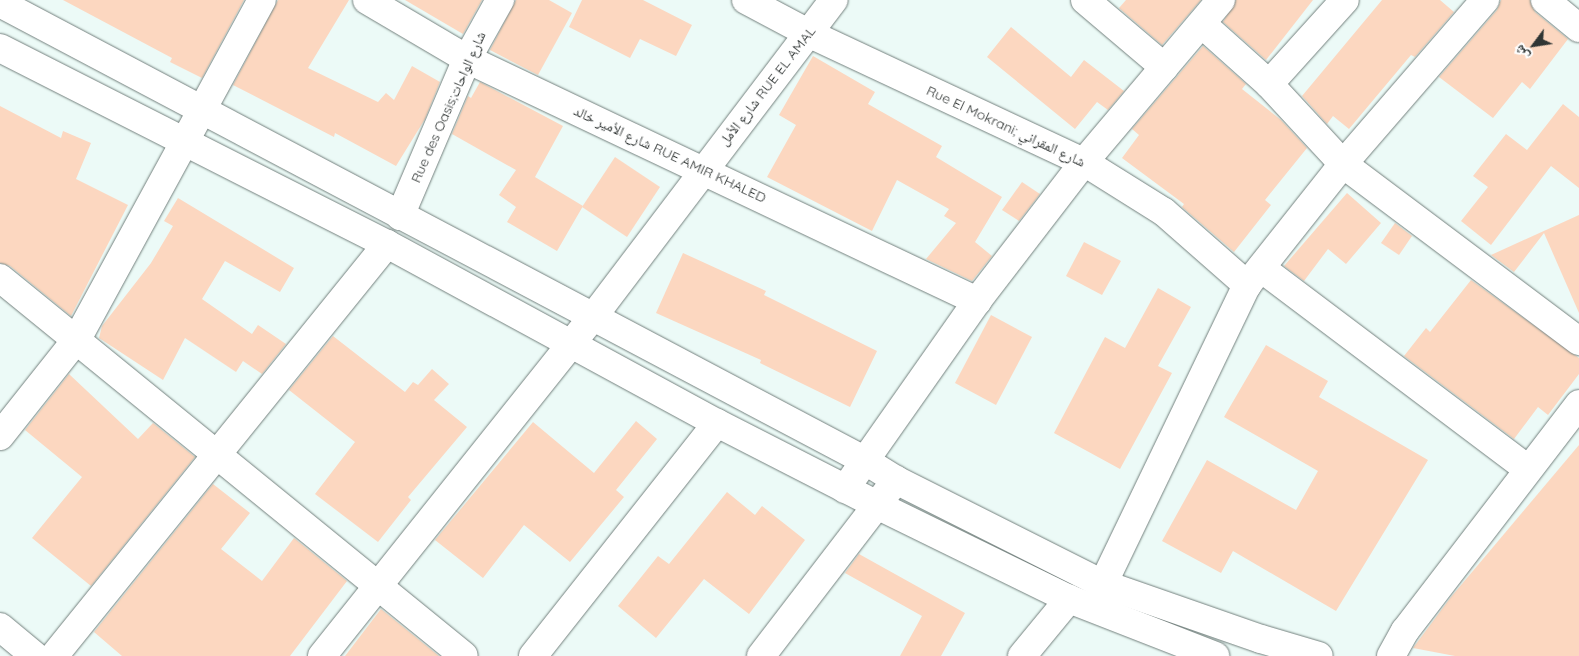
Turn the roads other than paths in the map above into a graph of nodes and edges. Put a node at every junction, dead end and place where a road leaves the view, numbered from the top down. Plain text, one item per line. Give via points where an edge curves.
1 (262, 0) edge
2 (367, 0) edge
3 (500, 0) edge
4 (746, 0) edge
5 (834, 0) edge
6 (1086, 0) edge
7 (1221, 0) edge
8 (1346, 0) edge
9 (1485, 0) edge
10 (1545, 0) edge
11 (6, 9) edge
12 (1202, 24) junction
13 (1579, 28) edge
14 (808, 33) junction
15 (0, 48) edge
16 (467, 59) junction
17 (1164, 67) junction
18 (1269, 84) junction
19 (202, 112) junction
20 (184, 144) junction
21 (1084, 162) junction
22 (1343, 164) junction
23 (704, 169) junction
24 (400, 216) junction
25 (387, 244) junction
26 (1254, 276) junction
27 (0, 278) edge
28 (976, 301) junction
29 (593, 317) junction
30 (77, 339) junction
31 (1579, 340) edge
32 (572, 344) junction
33 (1579, 404) edge
34 (717, 423) junction
35 (0, 436) edge
36 (216, 454) junction
37 (864, 460) junction
38 (1528, 470) junction
39 (896, 480) junction
40 (845, 489) junction
41 (879, 506) junction
42 (1103, 584) junction
43 (377, 587) junction
44 (1068, 599) junction
45 (0, 627) edge
46 (35, 656) edge
47 (54, 656) edge
48 (322, 656) edge
49 (464, 656) edge
50 (533, 656) edge
51 (761, 656) edge
52 (1022, 656) edge
53 (1215, 656) edge
54 (1319, 656) edge
55 (1391, 656) edge

1 - 19 street
2 - 16 street, شارع الأمير خالد RUE AMIR KHALED
3 - 16 street, Rue des Oasis;شارع الواحات
4 - 14 street, Rue El Mokrani; شارع المقراني
5 - 14 street, شارع الأمل RUE EL AMAL
6 - 17 street
7 - 12 street
8 - 18 street
9 - 22 street
10 - 13 street
11 - 19 street
12 - 17 street
12 - 18 street
14 - 21 street, Rue El Mokrani; شارع المقراني
14 - 23 street, شارع الأمل RUE EL AMAL
15 - 20 street
16 - 23 street, شارع الأمير خالد RUE AMIR KHALED
16 - 24 street, Rue des Oasis;شارع الواحات
17 - 21 street
18 - 22 street
19 - 20 street
19 - 24 street
20 - 25 street
20 - 30 street
21 - 26 street, Rue El Mokrani; شارع المقراني via 1164,212
21 - 28 street
22 - 26 street
22 - 31 street
23 - 28 street, شارع الأمير خالد RUE AMIR KHALED
23 - 29 street, شارع الأمل RUE EL AMAL
24 - 29 street
25 - 32 street
25 - 36 street
26 - 38 street, Rue El Mokrani; شارع المقراني
26 - 42 street
27 - 30 street
28 - 37 street
29 - 32 street, شارع الأمل RUE EL AMAL
29 - 37 street
30 - 35 street
30 - 36 street
32 - 34 street
32 - 43 street, شارع الأمل RUE EL AMAL
33 - 38 street
34 - 40 street
34 - 50 street
36 - 43 street
36 - 47 street
37 - 39 street
37 - 40 street
38 - 55 street via 1405,631
39 - 41 street
39 - 42 street
40 - 41 street
41 - 44 street
41 - 51 street
42 - 54 street via 1232,630
43 - 48 street, شارع الأمل RUE EL AMAL
43 - 49 street
44 - 52 street
44 - 53 street
45 - 46 street

